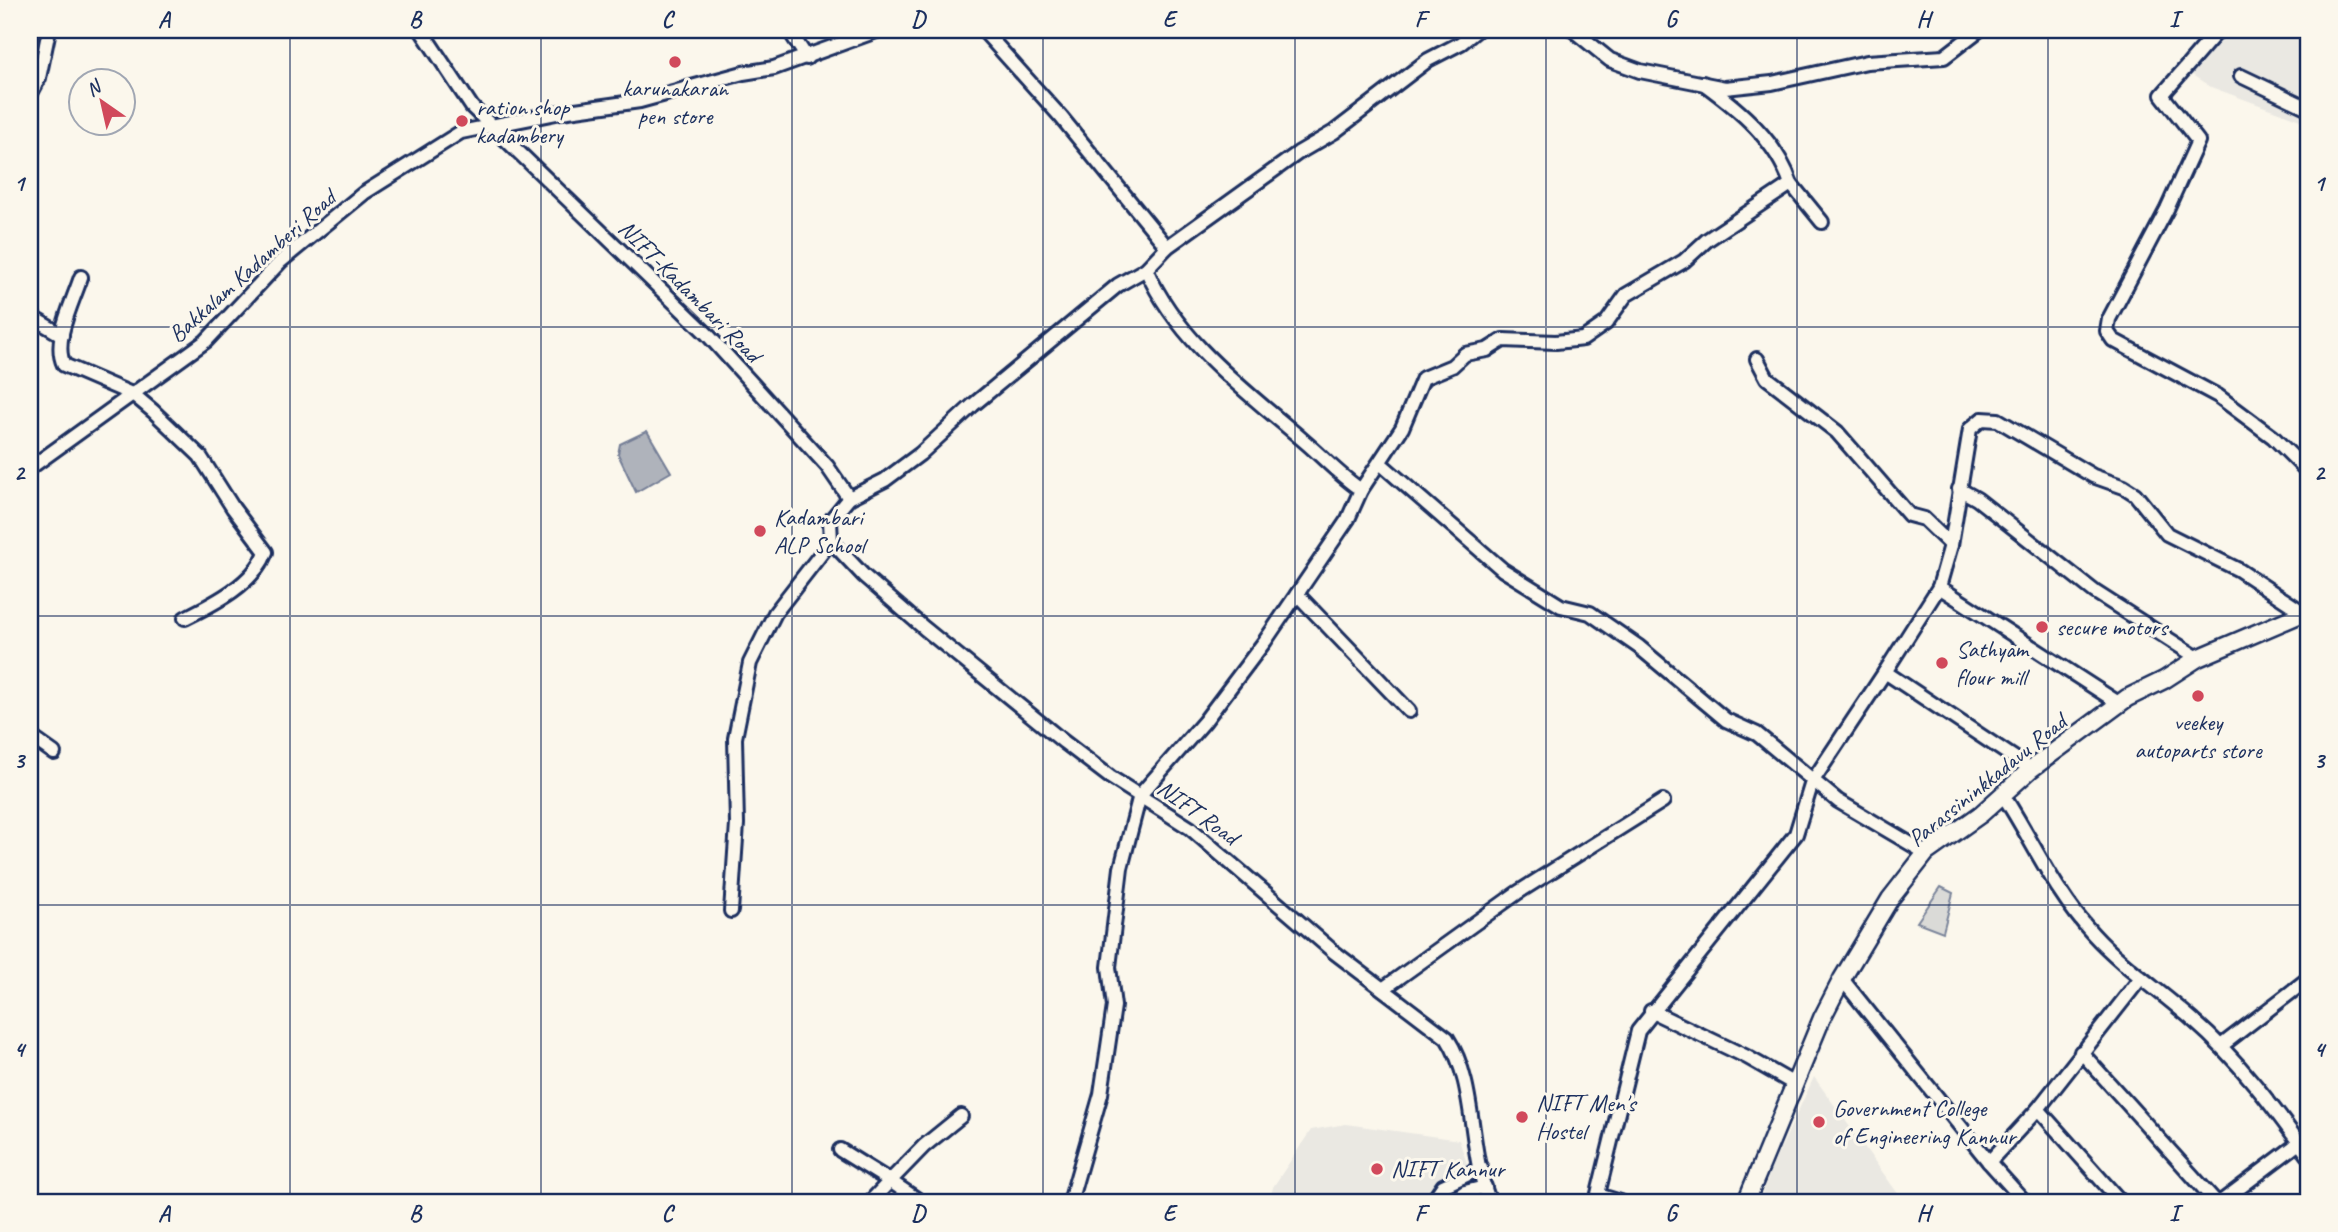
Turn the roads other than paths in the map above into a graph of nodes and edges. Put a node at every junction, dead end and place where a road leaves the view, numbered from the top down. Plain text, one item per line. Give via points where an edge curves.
1 (49, 30) edge
2 (421, 30) edge
3 (789, 30) edge
4 (879, 30) edge
5 (983, 30) edge
6 (1477, 30) edge
7 (1573, 30) edge
8 (1979, 30) edge
9 (2211, 30) edge
10 (807, 58) junction
11 (2241, 76) dead end
12 (1703, 83) junction
13 (30, 95) edge
14 (2308, 108) edge
15 (489, 125) junction
16 (1791, 184) junction
17 (1822, 222) dead end
18 (1167, 247) junction
19 (1146, 269) junction
20 (80, 277) dead end
21 (35, 319) dead end
22 (62, 335) junction
23 (1757, 359) dead end
24 (134, 395) junction
25 (1380, 464) junction
26 (30, 468) edge
27 (2308, 472) edge
28 (1959, 489) junction
29 (1361, 490) junction
30 (849, 498) junction
31 (831, 541) junction
32 (1951, 545) junction
33 (1939, 587) junction
34 (1297, 594) junction
35 (2306, 612) edge
36 (185, 618) dead end
37 (2198, 658) junction
38 (1885, 672) junction
39 (2120, 704) junction
40 (1409, 711) dead end
41 (30, 736) edge
42 (54, 753) dead end
43 (2031, 769) junction
44 (1812, 782) junction
45 (1139, 795) junction
46 (2003, 795) junction
47 (1663, 801) dead end
48 (1926, 853) junction
49 (731, 911) dead end
50 (1842, 979) junction
51 (2140, 979) junction
52 (2308, 979) edge
53 (1383, 989) junction
54 (1651, 1011) junction
55 (2221, 1046) junction
56 (2081, 1052) junction
57 (1796, 1085) junction
58 (2038, 1109) junction
59 (961, 1116) dead end
60 (2299, 1143) junction
61 (840, 1150) dead end
62 (2308, 1155) edge
63 (1989, 1162) junction
64 (1481, 1168) junction
65 (890, 1181) junction
66 (1485, 1187) junction
67 (1597, 1199) edge
68 (870, 1202) edge
69 (920, 1202) edge
70 (1070, 1202) edge
71 (1432, 1202) edge
72 (1451, 1202) edge
73 (1490, 1202) edge
74 (1621, 1202) edge
75 (1746, 1202) edge
76 (2025, 1202) edge
77 (2120, 1202) edge
78 (2219, 1202) edge

1 - 13 street via 39,78
2 - 15 street, NIFT-Kadambari Road via 454,84
3 - 10 street
4 - 10 street, Bakkalam Kadamberi Road
5 - 18 street
6 - 18 street via 1428,60 1334,132 1297,153
7 - 12 street via 1610,60
8 - 12 street via 1944,57 1867,62 1772,83 1725,88
9 - 27 street via 2215,34 2162,95 2198,141 2107,331 2113,340 2218,396 2273,437
10 - 15 street, Bakkalam Kadamberi Road via 640,101
11 - 14 street
12 - 16 street via 1757,127 1785,167
15 - 24 street, Bakkalam Kadamberi Road via 461,132 364,193 281,261 206,341
15 - 30 street, NIFT-Kadambari Road via 707,334 827,466
16 - 17 street
16 - 25 street via 1707,240 1684,261 1626,295 1606,323 1583,339 1503,340 1487,350 1465,354 1452,366 1423,378 1402,428
18 - 19 street
19 - 29 street via 1157,296 1176,322 1219,368
19 - 30 street via 1118,285 920,454 885,480
20 - 22 street
21 - 22 street
22 - 24 street via 59,355 64,365
23 - 32 street via 1768,378 1837,432 1909,515 1924,519
24 - 26 street, Bakkalam Kadamberi Road
24 - 36 street via 201,456 266,552 237,588
25 - 29 street
25 - 44 street via 1503,570 1561,606 1590,613 1726,720 1757,734
28 - 32 street
28 - 35 street via 1970,429 1982,419 1998,420 2093,477 2124,486 2167,534 2239,570
28 - 37 street via 2095,592
29 - 34 street via 1348,519
30 - 31 street via 830,521
31 - 45 street, NIFT Road via 924,628 1064,742
31 - 49 street via 775,613 750,663 735,738 737,824
32 - 33 street
33 - 38 street
33 - 39 street
34 - 40 street
34 - 45 street via 1218,704
35 - 37 main road, Parassininkkadavu Road
37 - 39 main road, Parassininkkadavu Road
38 - 43 street
38 - 44 street
39 - 43 main road, Parassininkkadavu Road
41 - 42 street
43 - 46 main road, Parassininkkadavu Road
44 - 48 street
44 - 54 street via 1796,834
45 - 53 street, NIFT Road via 1190,828
45 - 70 street via 1121,868 1109,967 1114,1006 1101,1094
46 - 48 main road, Parassininkkadavu Road
46 - 51 street via 2065,901
47 - 53 street via 1517,892
48 - 50 main road, Parassininkkadavu Road via 1890,900
50 - 57 main road, Parassininkkadavu Road
50 - 63 street
51 - 55 street
51 - 56 street
52 - 55 street
53 - 64 street, NIFT Road via 1447,1038 1460,1057
54 - 57 street
54 - 67 street via 1638,1031
55 - 60 street
56 - 58 street
56 - 78 street
57 - 75 main road, Parassininkkadavu Road
58 - 63 street
58 - 77 street
59 - 65 street
60 - 62 street
60 - 78 street
61 - 65 street
63 - 76 street
64 - 66 street, NIFT Road
64 - 71 street via 1443,1186
65 - 68 street
65 - 69 street
66 - 72 street
66 - 73 street, NIFT Road
67 - 74 street

